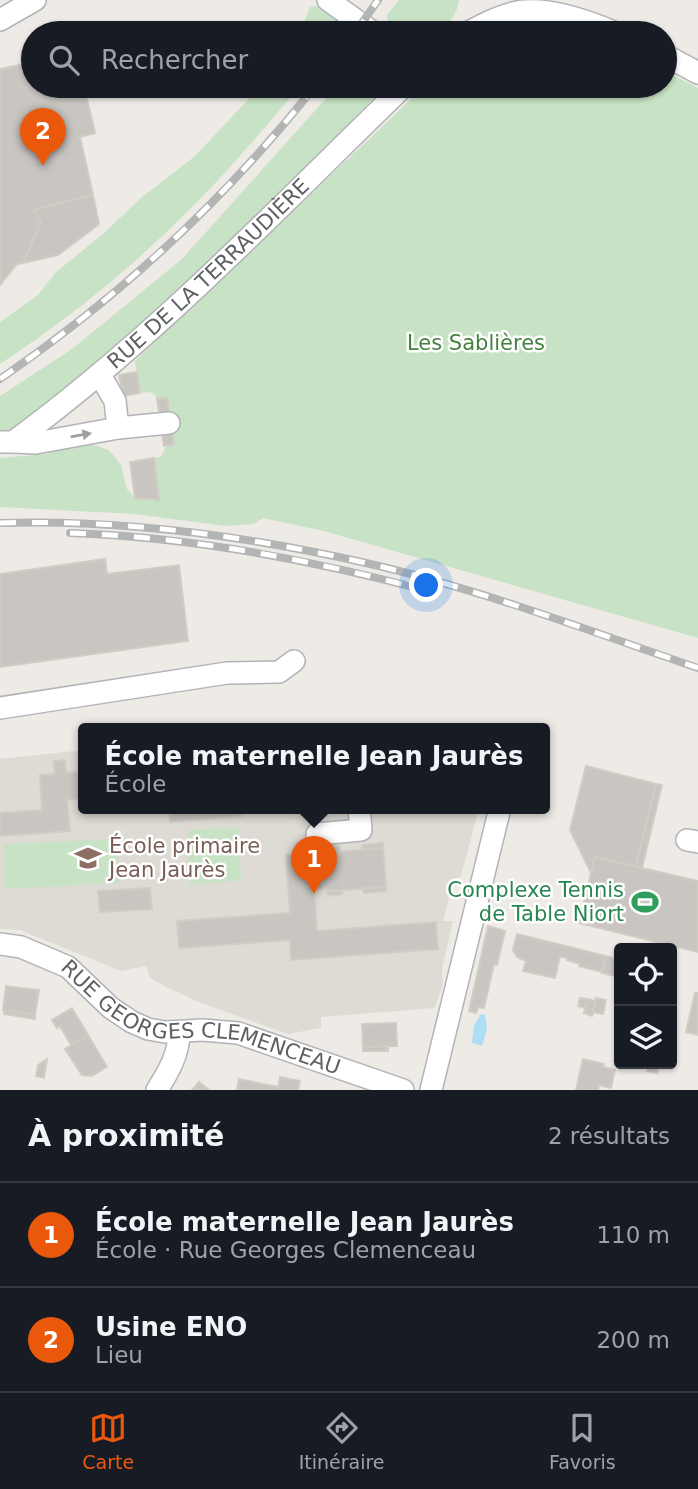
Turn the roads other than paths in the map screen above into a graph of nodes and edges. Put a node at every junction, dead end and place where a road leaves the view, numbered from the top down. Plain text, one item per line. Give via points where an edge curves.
1 (35, 0) edge
2 (328, 0) edge
3 (0, 20) edge
4 (357, 21) edge
5 (490, 21) edge
6 (585, 21) edge
7 (677, 62) edge
8 (698, 73) edge
9 (392, 98) edge
10 (100, 375) junction
11 (169, 422) dead end
12 (118, 428) junction
13 (7, 442) edge
14 (294, 661) dead end
15 (0, 708) edge
16 (359, 814) edge
17 (499, 814) edge
18 (317, 834) dead end
19 (0, 944) edge
20 (179, 1032) junction
21 (394, 1088) edge
22 (157, 1090) edge
23 (431, 1090) edge

1 - 3 street
2 - 4 street
5 - 6 street via 516,12 553,13
7 - 8 street
9 - 10 street, RUE DE LA TERRAUDIÈRE via 180,304
10 - 12 street via 115,401
10 - 13 street, RUE DE LA TERRAUDIÈRE
11 - 12 street
13 -> 12 street via 36,443
14 - 15 street via 279,672 227,673
16 - 18 street via 360,830
17 - 23 street
19 - 20 street, RUE GEORGES CLEMENCEAU via 21,947 68,967 132,1022 157,1031
20 - 21 street, RUE GEORGES CLEMENCEAU via 238,1034
20 - 22 street via 172,1066

